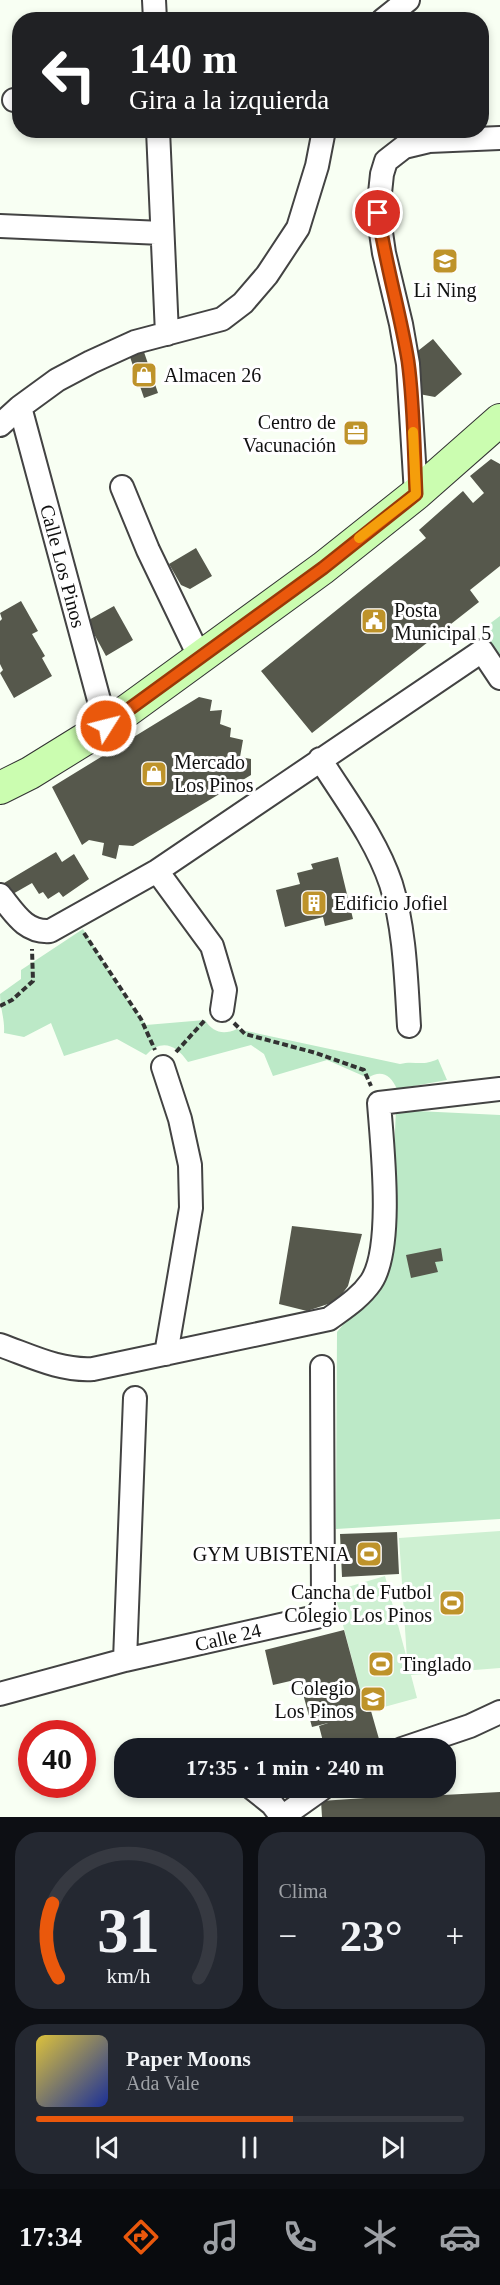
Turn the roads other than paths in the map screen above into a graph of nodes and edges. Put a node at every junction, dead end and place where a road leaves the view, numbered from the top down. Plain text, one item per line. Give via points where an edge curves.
1 (408, 0) edge
2 (392, 12) edge
3 (158, 138) edge
4 (322, 138) edge
5 (500, 138) edge
6 (0, 226) edge
7 (162, 233) junction
8 (167, 334) junction
9 (20, 407) junction
10 (500, 420) edge
11 (0, 425) edge
12 (122, 487) dead end
13 (416, 494) junction
14 (200, 658) junction
15 (500, 678) edge
16 (106, 726) junction
17 (320, 759) junction
18 (0, 788) edge
19 (157, 871) junction
20 (0, 895) edge
21 (222, 1010) road end
22 (409, 1026) dead end
23 (163, 1066) road end
24 (500, 1089) edge
25 (0, 1345) edge
26 (166, 1354) junction
27 (322, 1367) dead end
28 (135, 1398) dead end
29 (125, 1660) junction
30 (0, 1694) edge
31 (500, 1713) edge
32 (435, 1738) edge
33 (264, 1798) edge
34 (309, 1798) edge
35 (282, 1817) edge

1 - 2 street
3 - 7 street
4 - 8 street via 298,228 267,275 243,303 222,319
5 - 13 street via 429,141 404,147 386,161 382,174 378,213 408,363
6 - 7 street
7 - 8 street
8 - 9 street via 135,342 92,362 57,380
9 - 11 street
9 - 16 street, Calle Los Pinos
10 - 13 street
12 - 14 street
13 - 14 street
14 - 16 street
15 - 17 street via 483,651
16 - 18 street
17 - 19 street
17 - 22 street via 374,844 391,884 402,939
19 - 20 street via 50,931 26,927
19 - 21 street via 212,946 225,990
23 - 26 street via 190,1165 190,1208
24 - 26 street via 379,1103 385,1205 381,1252 372,1281 355,1301 329,1319
25 - 26 street via 77,1370
27 - 29 street, Calle 24 via 323,1606 316,1617
28 - 29 street
29 - 30 street, Calle 24
31 - 32 street
33 - 35 street
34 - 35 street

